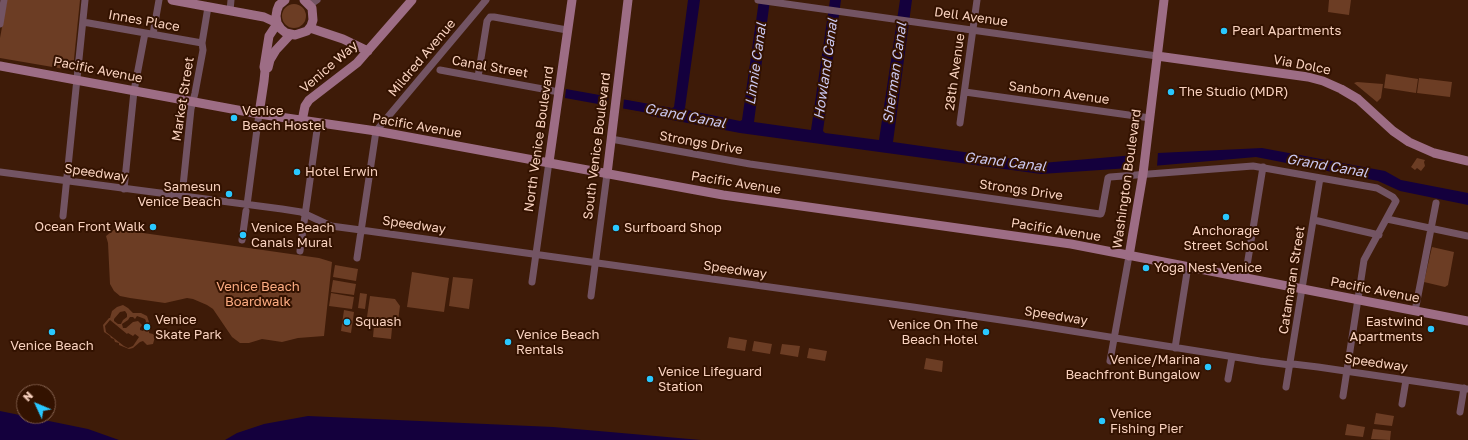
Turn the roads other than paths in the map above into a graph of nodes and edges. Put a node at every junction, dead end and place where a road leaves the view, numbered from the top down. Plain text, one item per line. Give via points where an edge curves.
1 (4, 0) edge
2 (85, 0) edge
3 (159, 0) edge
4 (172, 0) edge
5 (231, 0) edge
6 (285, 0) edge
7 (412, 0) edge
8 (486, 0) edge
9 (572, 0) edge
10 (628, 0) edge
11 (758, 0) edge
12 (977, 0) edge
13 (1164, 0) edge
14 (311, 2) edge
15 (208, 6) junction
16 (278, 7) junction
17 (230, 11) junction
18 (264, 17) junction
19 (83, 22) junction
20 (0, 24) edge
21 (277, 24) junction
22 (310, 28) junction
23 (567, 30) junction
24 (973, 30) junction
25 (149, 34) junction
26 (290, 35) junction
27 (202, 43) junction
28 (368, 51) junction
29 (1157, 56) junction
30 (0, 66) edge
31 (440, 70) dead end
32 (265, 71) junction
33 (478, 77) junction
34 (77, 79) junction
35 (134, 90) junction
36 (559, 92) junction
37 (965, 92) junction
38 (193, 101) junction
39 (259, 114) junction
40 (1150, 118) junction
41 (302, 121) junction
42 (318, 123) junction
43 (960, 123) dead end
44 (376, 131) junction
45 (611, 139) junction
46 (1468, 161) edge
47 (549, 162) junction
48 (1263, 167) junction
49 (1144, 171) junction
50 (0, 172) edge
51 (607, 174) junction
52 (1320, 178) junction
53 (66, 181) junction
54 (124, 189) junction
55 (182, 196) junction
56 (1436, 203) dead end
57 (246, 208) junction
58 (306, 214) junction
59 (63, 216) dead end
60 (1387, 219) junction
61 (1314, 220) junction
62 (1431, 229) junction
63 (361, 230) junction
64 (1379, 234) junction
65 (1468, 236) edge
66 (242, 240) dead end
67 (300, 251) dead end
68 (536, 254) junction
69 (1129, 256) junction
70 (357, 258) dead end
71 (595, 263) junction
72 (1188, 266) junction
73 (1245, 278) junction
74 (532, 282) dead end
75 (1303, 289) junction
76 (591, 296) dead end
77 (1358, 300) junction
78 (1415, 310) junction
79 (1468, 321) edge
80 (1115, 338) junction
81 (1175, 348) junction
82 (1232, 357) junction
83 (1110, 361) dead end
84 (1290, 365) junction
85 (1347, 371) junction
86 (1228, 379) dead end
87 (1406, 380) junction
88 (1286, 387) dead end
89 (1466, 389) edge
90 (1343, 396) dead end
91 (1402, 404) dead end
92 (1460, 412) dead end

1 - 20 street
2 - 19 street
3 - 25 street
4 - 15 main road
5 - 17 street
6 - 16 main road
7 - 28 main road, Venice Way
8 - 44 street, Mildred Avenue
9 - 23 main road, North Venice Boulevard
10 - 45 main road, South Venice Boulevard
11 - 24 street, Dell Avenue
12 - 24 street, 28th Avenue
13 - 29 main road, Washington Boulevard
14 - 22 main road via 314,17
15 - 17 main road
15 - 27 street, Market Street
16 - 18 main road
16 - 21 main road
17 - 18 main road
18 - 21 main road
19 - 25 street, Innes Place
19 - 34 street
21 - 26 main road via 282,31
21 - 32 main road via 268,36
22 - 26 main road via 300,35
22 - 28 main road
23 - 33 street via 490,17 487,21
23 - 36 main road, North Venice Boulevard
24 - 29 street, Dell Avenue
24 - 37 street, 28th Avenue
25 - 27 street, Innes Place
25 - 35 street
26 - 32 main road via 276,50
27 - 38 street, Market Street via 203,50
28 - 41 main road, Venice Way via 354,66 312,97 305,106
29 - 40 main road, Washington Boulevard
29 - 46 main road, Via Dolce via 1323,81 1358,99 1409,142 1434,153
30 - 34 main road, Pacific Avenue
31 - 33 street, Canal Street
32 - 39 main road
33 - 36 street, Canal Street
34 - 35 main road, Pacific Avenue
34 - 53 street
35 - 38 main road, Pacific Avenue
35 - 54 street
36 - 47 main road, North Venice Boulevard
37 - 40 street, Sanborn Avenue
37 - 43 street, 28th Avenue
38 - 39 main road, Pacific Avenue
38 - 55 street, Market Street
39 - 41 main road, Pacific Avenue
39 - 57 street
40 - 49 main road, Washington Boulevard
41 - 42 main road, Pacific Avenue
42 - 44 main road, Pacific Avenue
42 - 58 street
44 - 47 main road, Pacific Avenue
44 - 63 street
45 - 49 street, Strongs Drive via 750,164 1100,214 1108,178
45 - 51 main road, South Venice Boulevard
47 - 51 main road, Pacific Avenue
47 - 68 street, North Venice Boulevard
48 - 49 street, Strongs Drive
48 - 52 street, Strongs Drive
48 - 73 street
49 - 69 main road, Washington Boulevard
50 - 53 street, Speedway
51 - 69 main road, Pacific Avenue via 724,195 1042,240
51 - 71 street, South Venice Boulevard
52 - 60 street, Strongs Drive via 1377,188 1396,199
52 - 61 street, Catamaran Street
53 - 54 street, Speedway
53 - 59 street
54 - 55 street, Speedway
55 - 57 street, Speedway
56 - 62 street
57 - 58 street, Speedway via 288,210
57 - 66 street
58 - 63 street, Speedway via 331,226
58 - 67 street
60 - 62 street
60 - 64 street
61 - 64 street
61 - 75 street, Catamaran Street
62 - 65 street
62 - 78 street
63 - 68 street, Speedway
63 - 70 street
64 - 77 street via 1364,260
68 - 71 street, Speedway
68 - 74 street, North Venice Boulevard
69 - 72 main road, Pacific Avenue
69 - 80 street, Washington Boulevard
71 - 76 street, South Venice Boulevard
71 - 80 street, Speedway
72 - 73 main road, Pacific Avenue
72 - 81 street
73 - 75 main road, Pacific Avenue
75 - 77 main road, Pacific Avenue
75 - 84 street, Catamaran Street
77 - 78 main road, Pacific Avenue
77 - 85 street
78 - 79 main road, Pacific Avenue
80 - 81 street, Speedway
80 - 83 street, Washington Boulevard
81 - 82 street, Speedway
82 - 84 street, Speedway
82 - 86 street
84 - 85 street, Speedway
84 - 88 street, Catamaran Street
85 - 87 street, Speedway
85 - 90 street
87 - 89 street, Speedway
87 - 91 street
89 - 92 street

